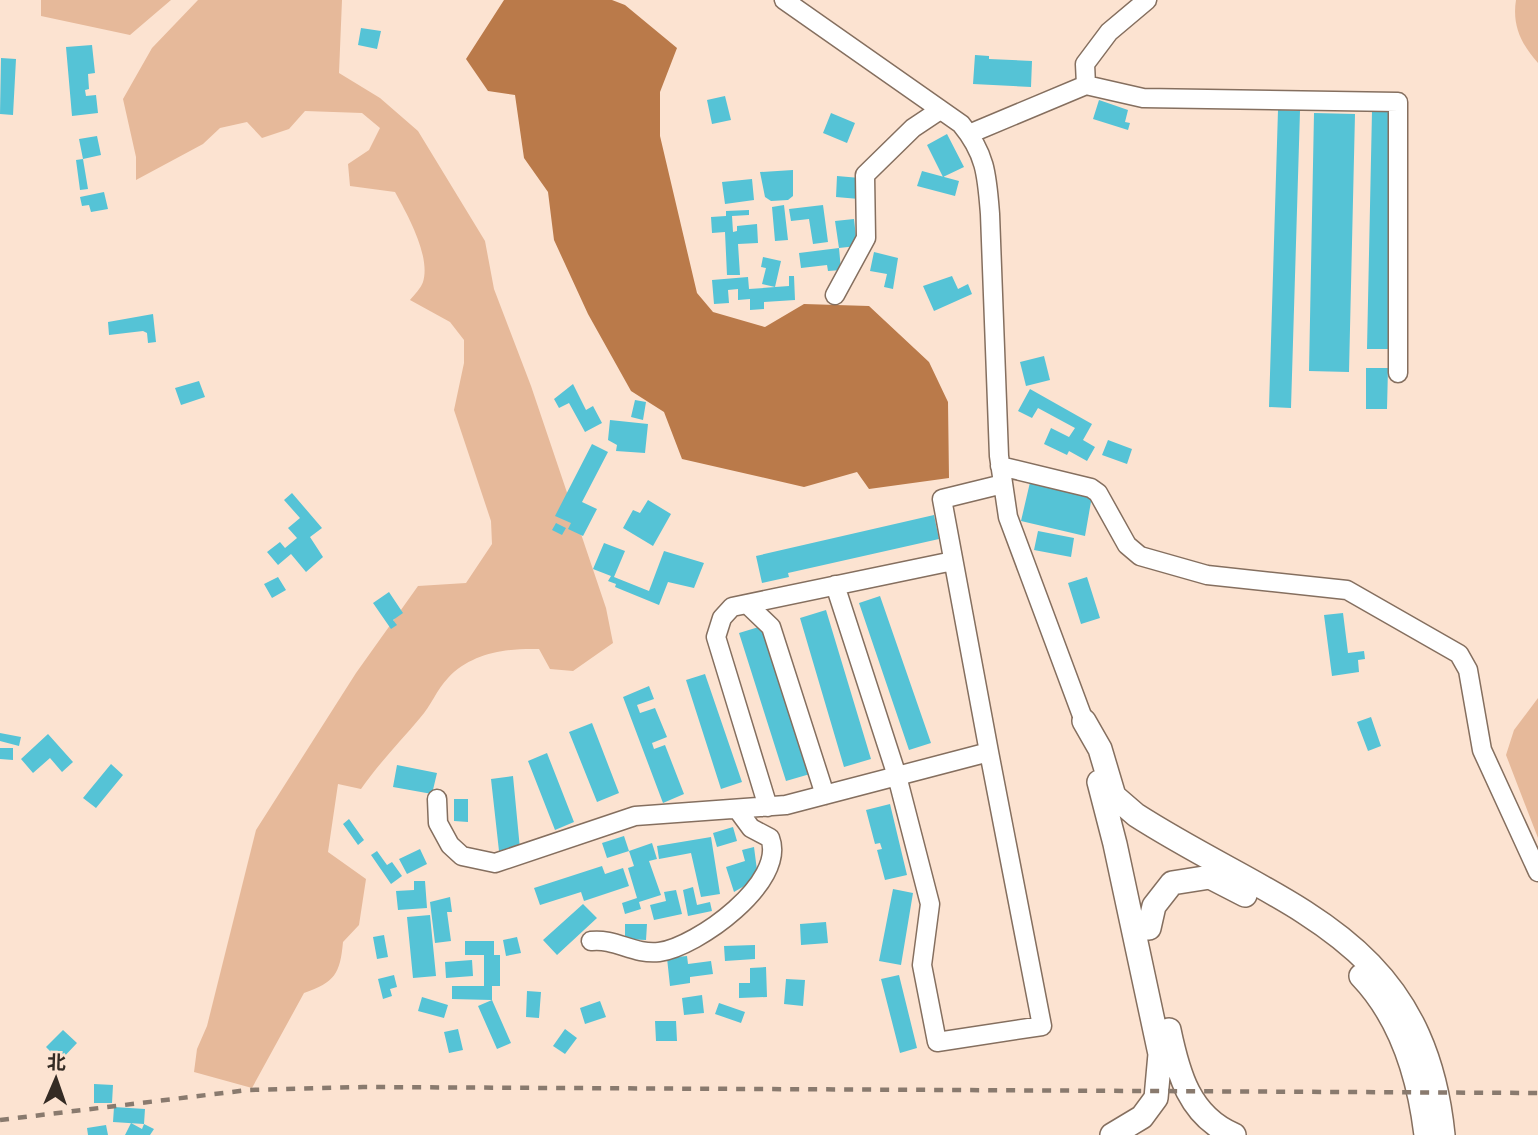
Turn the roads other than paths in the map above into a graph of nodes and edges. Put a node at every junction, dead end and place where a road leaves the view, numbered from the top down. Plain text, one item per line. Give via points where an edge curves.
1 (784, 0) edge
2 (1147, 0) edge
3 (1086, 85) junction
4 (940, 110) junction
5 (969, 134) junction
6 (835, 295) dead end
7 (1398, 373) dead end
8 (1000, 466) junction
9 (1003, 485) junction
10 (953, 561) junction
11 (835, 585) junction
12 (747, 604) junction
13 (1084, 721) junction
14 (989, 752) junction
15 (897, 776) junction
16 (825, 795) junction
17 (1114, 796) junction
18 (437, 799) dead end
19 (768, 807) junction
20 (737, 809) junction
21 (1538, 872) edge
22 (1149, 928) junction
23 (591, 941) dead end
24 (1112, 1135) edge
25 (1234, 1135) edge
26 (1426, 1135) edge
27 (1443, 1135) edge

1 - 4 street
2 - 3 street via 1109,32 1085,65
3 - 5 street
3 - 7 street via 1143,98 1398,102
4 - 5 street
4 - 6 street via 913,128 865,175 866,238
5 - 8 street via 978,145 988,189
8 - 9 street
8 - 21 street via 1091,488 1127,545 1140,556 1206,575 1347,590 1459,654 1468,670 1482,750
9 - 10 street via 942,499
9 - 13 street via 1023,561
10 - 11 street
10 - 14 street
11 - 12 street
11 - 15 street
12 - 16 street via 771,627
12 - 19 street via 733,607 722,618 716,637
13 - 17 main road via 1100,749
13 - 24 main road via 1160,1054 1156,1098 1142,1116
14 - 15 street
14 - 15 street via 1042,1026 937,1042 922,965 930,904
15 - 16 street
16 - 19 street
17 - 22 main road via 1132,849
17 - 27 main road via 1175,840 1338,933 1371,963 1397,994 1419,1037 1435,1079
18 - 20 street via 438,822 450,845 462,856 495,863 635,816
19 - 20 street
20 - 23 street via 751,828 770,838 773,853 763,878 741,904 681,947 641,951 615,942
22 - 25 main road via 1185,1087 1196,1108
22 - 26 main road via 1154,906 1172,883 1210,877 1338,951 1374,989 1396,1024 1414,1072

